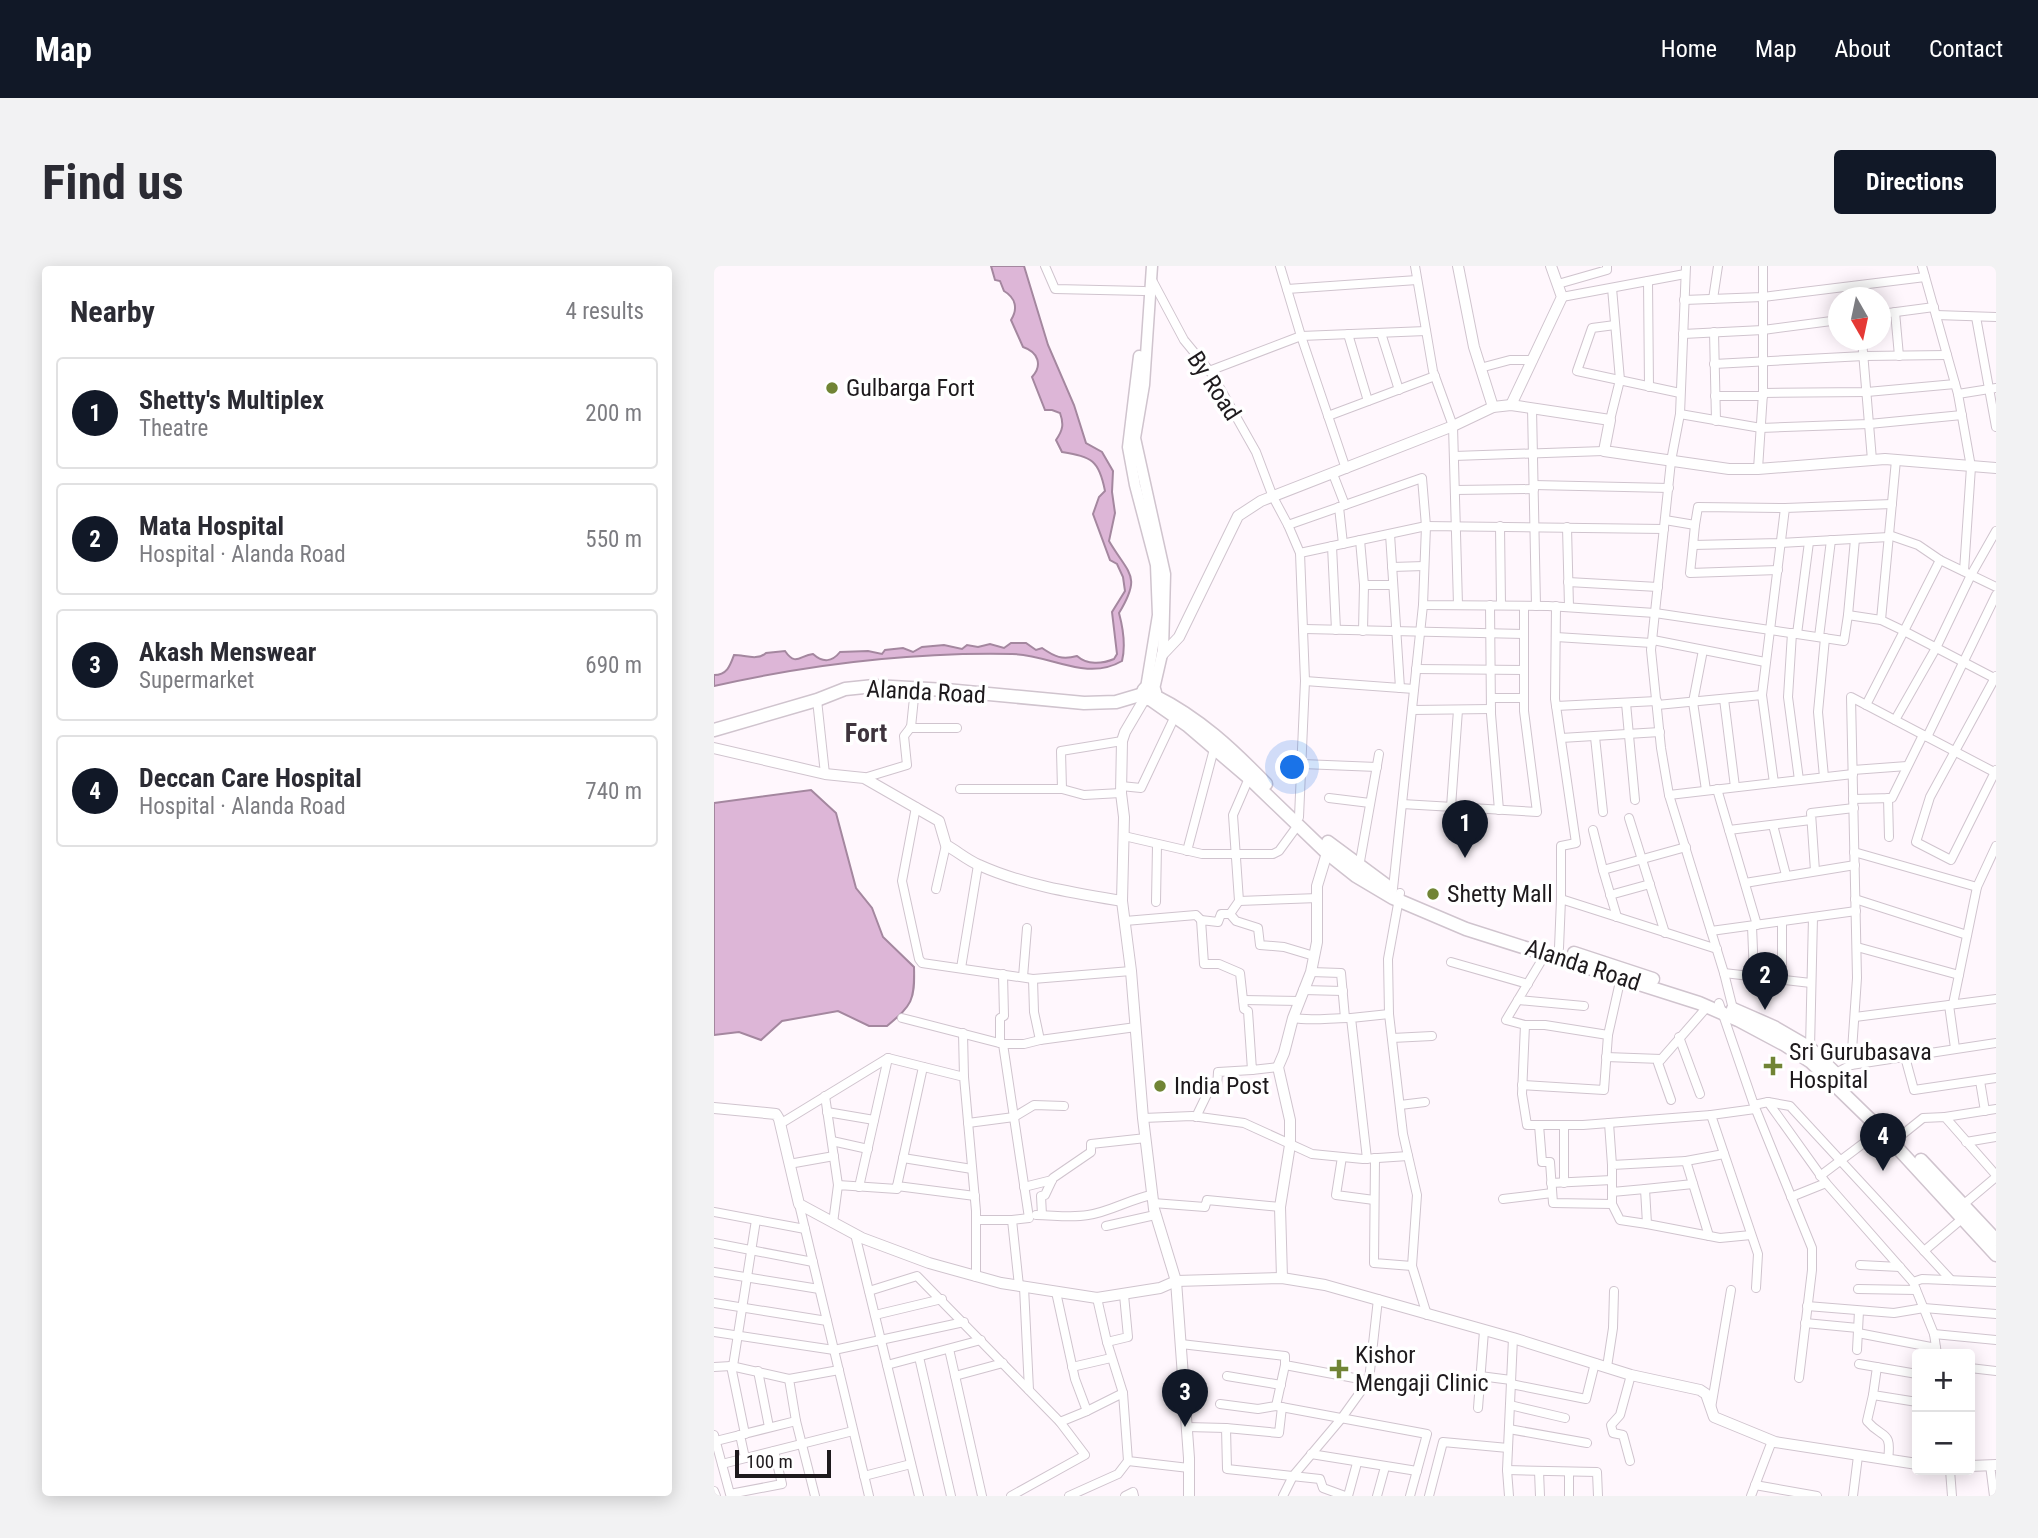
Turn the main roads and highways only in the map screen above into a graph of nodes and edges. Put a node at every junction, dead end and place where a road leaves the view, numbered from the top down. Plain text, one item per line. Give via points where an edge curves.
1 (1145, 266) edge
2 (1151, 272) edge
3 (1149, 694) junction
4 (1177, 713) junction
5 (714, 730) edge
6 (1299, 821) junction
7 (1334, 854) junction
8 (1396, 895) junction
9 (1439, 914) junction
10 (1723, 1010) junction
11 (1831, 1075) junction
12 (1896, 1140) junction
13 (1996, 1240) edge
14 (1996, 1255) edge

1 - 3 main road via 1128,447 1156,565 1158,615
2 - 3 main road via 1143,395 1135,438 1164,564 1166,606 1162,655
3 - 4 main road, Alanda Road
3 - 5 main road, Alanda Road via 1084,703 915,688 845,689
4 - 6 main road, Alanda Road
4 - 6 main road, Alanda Road via 1229,746
6 - 7 main road, Alanda Road
7 - 8 main road, Alanda Road
7 - 8 main road, Alanda Road via 1356,876
8 - 9 main road, Alanda Road
9 - 10 main road, Alanda Road
9 - 10 main road, Alanda Road via 1559,948
10 - 11 main road, Alanda Road
10 - 11 main road, Alanda Road via 1774,1027 1810,1048
11 - 12 main road, Alanda Road
11 - 12 main road, Alanda Road via 1881,1130
12 - 13 main road, Alanda Road
12 - 14 main road, Alanda Road

